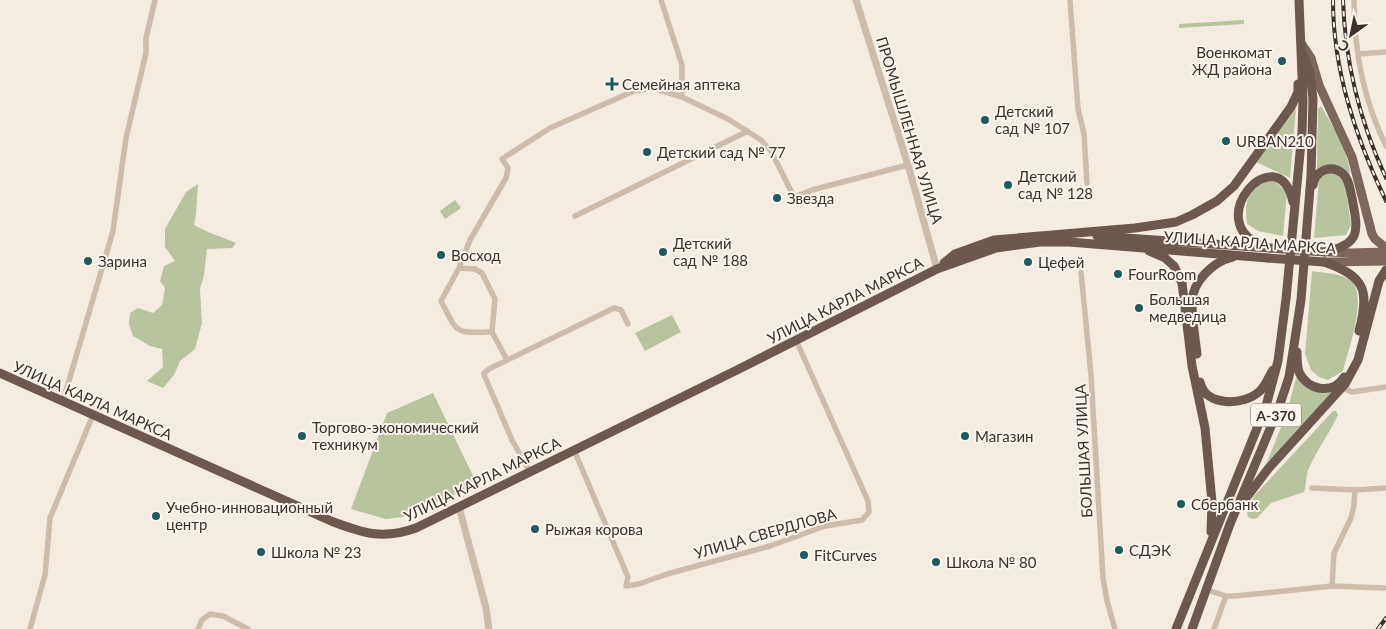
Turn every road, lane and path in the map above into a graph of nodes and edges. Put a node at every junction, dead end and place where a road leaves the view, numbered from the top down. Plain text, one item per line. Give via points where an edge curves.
1 (154, 0) edge
2 (661, 0) edge
3 (856, 0) edge
4 (1070, 0) edge
5 (1299, 0) edge
6 (1354, 0) edge
7 (1301, 43) junction
8 (1386, 52) edge
9 (1358, 54) junction
10 (682, 97) junction
11 (748, 131) junction
12 (1386, 146) edge
13 (908, 165) junction
14 (1087, 184) dead end
15 (1296, 212) junction
16 (575, 216) dead end
17 (1069, 234) junction
18 (1307, 237) junction
19 (1137, 248) junction
20 (1270, 248) junction
21 (1386, 248) edge
22 (1325, 252) junction
23 (1386, 252) edge
24 (1245, 256) junction
25 (1386, 261) edge
26 (1324, 262) junction
27 (459, 268) junction
28 (937, 269) junction
29 (1386, 270) edge
30 (1081, 272) dead end
31 (1302, 300) junction
32 (628, 324) dead end
33 (492, 332) junction
34 (796, 340) junction
35 (507, 360) junction
36 (1278, 361) junction
37 (0, 373) edge
38 (1386, 387) edge
39 (1343, 388) junction
40 (63, 401) junction
41 (93, 415) junction
42 (574, 450) junction
43 (530, 472) junction
44 (1312, 488) dead end
45 (1386, 488) edge
46 (1355, 490) junction
47 (460, 507) junction
48 (1230, 524) junction
49 (1208, 547) junction
50 (1332, 586) junction
51 (1384, 588) dead end
52 (1207, 590) junction
53 (1226, 596) junction
54 (30, 629) edge
55 (198, 629) edge
56 (248, 629) edge
57 (489, 629) edge
58 (1115, 629) edge
59 (1176, 629) edge
60 (1192, 629) edge
61 (1214, 629) edge

1 - 40 street via 146,53 126,138 113,231
2 - 10 street via 682,64
3 - 13 street, ПРОМЫШЛЕННАЯ УЛИЦА
4 - 14 street
5 - 7 highway, А-370
6 - 9 street
7 - 15 highway, А-370 via 1302,132
7 - 17 highway via 1298,92 1292,107 1234,186 1217,201 1176,222
7 - 18 highway, А-370 via 1310,73 1313,99
7 - 21 main road via 1311,58 1319,84 1352,157 1372,234
8 - 9 street
9 - 12 street via 1370,106
10 - 11 street
10 - 27 street via 653,88 634,91 550,128 502,159 508,168 506,178 470,240
11 - 13 street via 771,151 794,197
11 - 16 street
13 - 28 street, ПРОМЫШЛЕННАЯ УЛИЦА
15 - 20 highway via 1291,191 1278,178 1269,176 1256,180 1244,195 1239,211 1241,228 1255,242
15 - 36 highway, А-370
17 - 20 highway
17 - 28 highway, УЛИЦА КАРЛА МАРКСА via 994,240 955,254
18 - 22 highway via 1314,179 1321,171 1336,170 1346,178 1349,186 1356,228 1346,246
18 - 31 highway, А-370
19 - 24 highway, УЛИЦА КАРЛА МАРКСА
19 - 28 highway, УЛИЦА КАРЛА МАРКСА via 1069,242 1018,244 996,248
19 - 49 highway via 1170,262 1182,283 1192,366 1205,428 1212,502
20 - 22 highway, bridge
22 - 23 main road
24 - 26 highway, УЛИЦА КАРЛА МАРКСА, bridge
24 - 36 highway via 1230,258 1212,267 1194,292 1192,306 1202,389 1214,400 1250,397 1260,391
25 - 26 main road, УЛИЦА КАРЛА МАРКСА
26 - 31 highway via 1353,275 1363,291 1365,302 1347,372 1342,381 1327,390 1318,389 1305,380 1297,366
27 - 33 street via 482,273 495,299
27 - 33 street via 441,301 459,330
28 - 34 highway, УЛИЦА КАРЛА МАРКСА
29 - 39 highway via 1377,287 1358,360
30 - 58 street, БОЛЬШАЯ УЛИЦА via 1091,375 1103,578
31 - 48 highway, А-370 via 1289,377 1281,402
32 - 35 street via 621,310 614,308
33 - 35 street
34 - 42 highway, УЛИЦА КАРЛА МАРКСА
34 - 42 street, УЛИЦА СВЕРДЛОВА via 868,501 869,512 862,520 825,526 770,546 626,586 628,577
35 - 43 street via 484,373 512,440
36 - 49 highway, А-370 via 1263,414
37 - 40 highway, УЛИЦА КАРЛА МАРКСА
38 - 39 street via 1352,392
39 - 48 highway via 1258,480
40 - 41 highway, УЛИЦА КАРЛА МАРКСА
41 - 47 highway, УЛИЦА КАРЛА МАРКСА via 366,534 404,532
41 - 54 street via 50,518 45,575
42 - 43 highway, УЛИЦА КАРЛА МАРКСА
43 - 47 highway, УЛИЦА КАРЛА МАРКСА
44 - 46 street
45 - 46 street
46 - 50 street via 1351,518 1334,553
47 - 57 street
48 - 52 highway, А-370
49 - 59 highway, А-370
50 - 51 street
50 - 53 street
52 - 53 street
52 - 60 highway, А-370
53 - 61 street
55 - 56 street via 210,614 223,616

